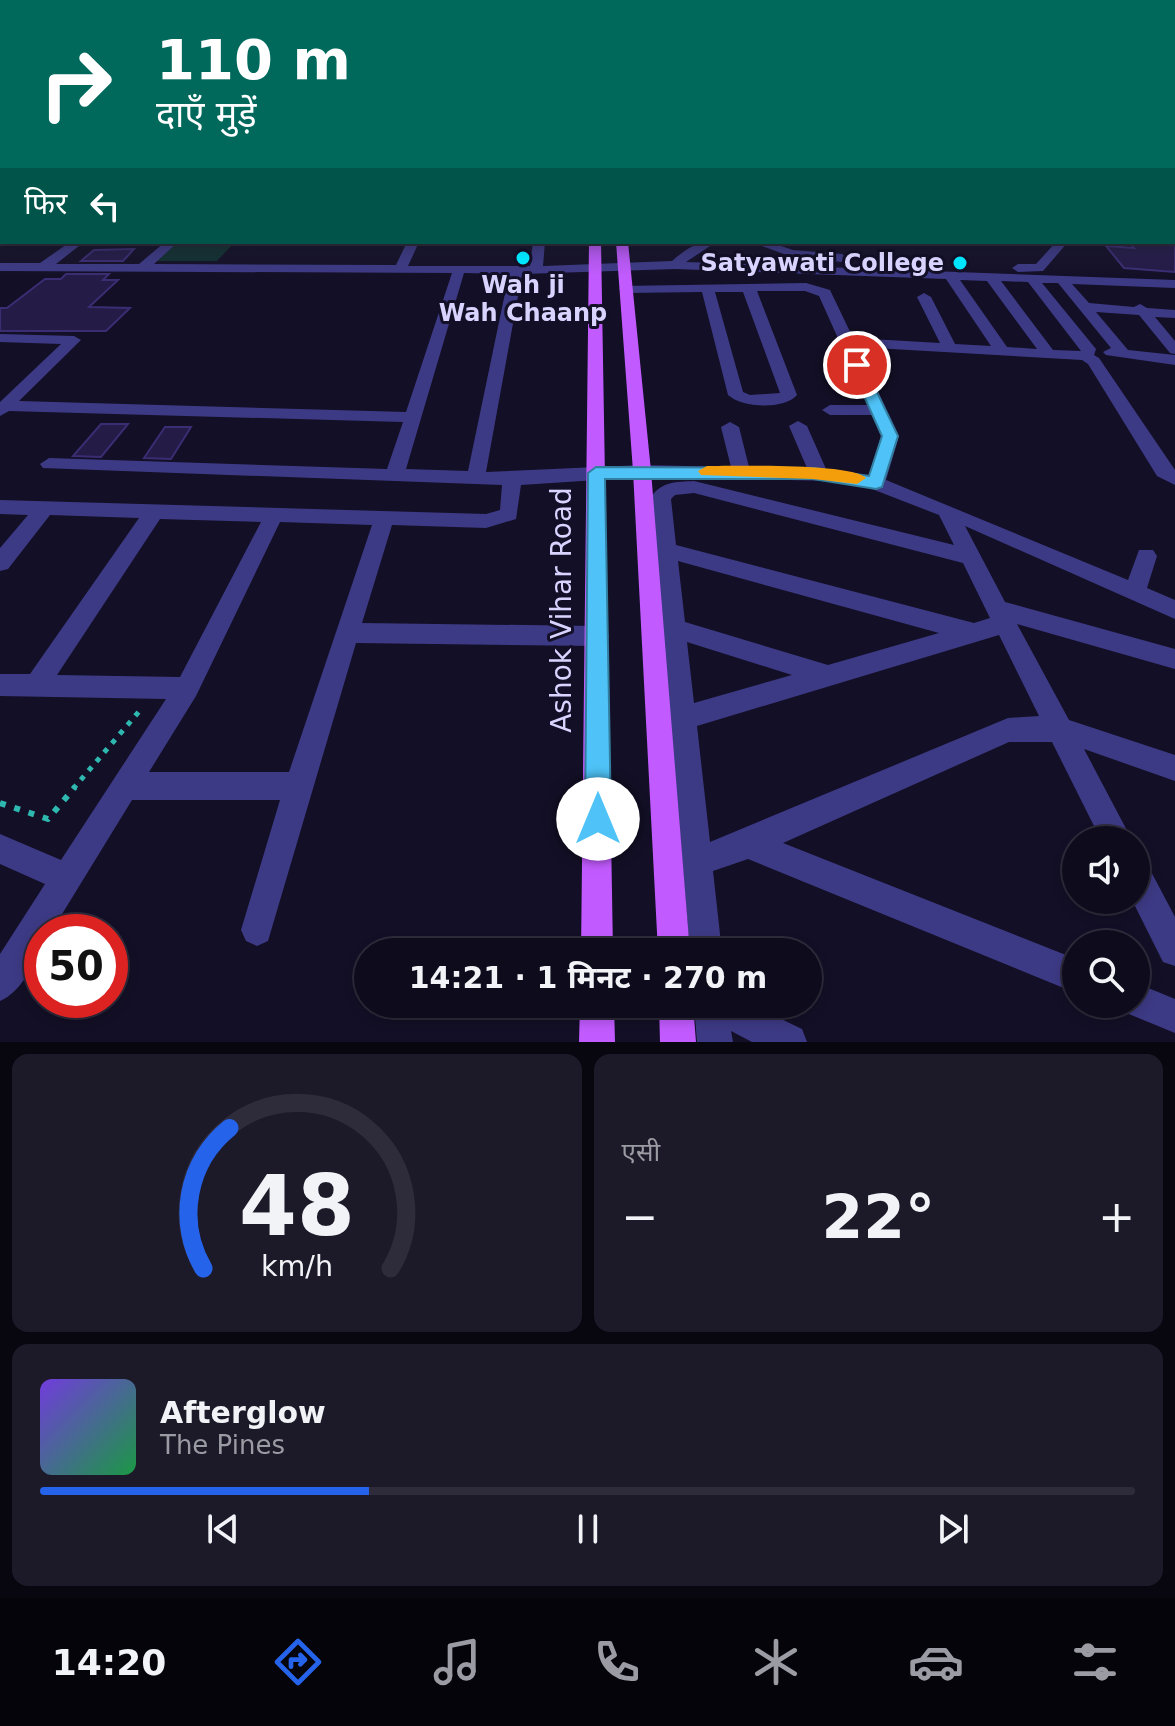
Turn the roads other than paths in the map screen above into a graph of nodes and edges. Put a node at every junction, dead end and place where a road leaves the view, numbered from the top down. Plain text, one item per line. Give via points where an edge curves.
1 (75, 244) edge
2 (170, 244) edge
3 (412, 244) edge
4 (539, 244) edge
5 (764, 244) edge
6 (1060, 244) edge
7 (689, 246) edge
8 (595, 255) edge
9 (624, 263) edge
10 (675, 265) junction
11 (0, 267) edge
12 (43, 267) junction
13 (142, 268) junction
14 (400, 270) junction
15 (459, 270) junction
16 (516, 270) junction
17 (536, 270) junction
18 (950, 275) junction
19 (991, 277) junction
20 (1031, 278) junction
21 (1061, 279) junction
22 (1115, 282) junction
23 (1173, 286) edge
24 (708, 289) junction
25 (749, 289) junction
26 (924, 297) dead end
27 (1084, 307) junction
28 (1143, 311) junction
29 (1175, 314) edge
30 (0, 338) edge
31 (846, 342) junction
32 (950, 348) junction
33 (1175, 350) edge
34 (1002, 351) junction
35 (1088, 352) junction
36 (1048, 353) junction
37 (1124, 354) junction
38 (1175, 360) edge
39 (3, 408) edge
40 (830, 410) dead end
41 (879, 410) junction
42 (414, 417) junction
43 (798, 426) dead end
44 (730, 427) dead end
45 (49, 464) dead end
46 (642, 471) junction
47 (741, 471) junction
48 (596, 473) junction
49 (395, 474) junction
50 (819, 474) junction
51 (476, 478) junction
52 (512, 479) junction
53 (1175, 479) edge
54 (876, 483) junction
55 (0, 507) edge
56 (43, 510) junction
57 (946, 510) junction
58 (153, 513) junction
59 (274, 515) junction
60 (384, 518) junction
61 (666, 550) junction
62 (1146, 556) dead end
63 (969, 557) junction
64 (0, 563) edge
65 (1135, 593) junction
66 (1175, 610) edge
67 (1000, 616) junction
68 (674, 628) junction
69 (348, 633) junction
70 (975, 633) junction
71 (597, 636) junction
72 (1175, 659) edge
73 (829, 676) junction
74 (0, 685) edge
75 (36, 686) junction
76 (187, 688) junction
77 (685, 718) junction
78 (1060, 730) junction
79 (1175, 768) edge
80 (127, 786) junction
81 (298, 786) junction
82 (1110, 826) edge
83 (748, 844) junction
84 (0, 849) edge
85 (697, 862) junction
86 (67, 878) junction
87 (1150, 902) edge
88 (257, 930) dead end
89 (597, 938) edge
90 (673, 938) edge
91 (705, 938) edge
92 (1175, 950) edge
93 (1062, 970) edge
94 (0, 984) edge
95 (1150, 1006) edge
96 (1175, 1016) edge
97 (597, 1018) edge
98 (677, 1018) edge
99 (714, 1018) edge
100 (741, 1018) edge
101 (597, 1042) edge
102 (678, 1042) edge
103 (715, 1042) edge
104 (789, 1042) edge

1 - 12 street
2 - 13 street
3 - 14 street
4 - 17 street
5 - 6 street via 805,255 1027,269 1039,268
7 - 10 street
8 - 9 street
8 - 17 street
8 - 48 main road, Ashok Vihar Road
9 - 10 street
9 - 24 street
9 - 46 main road
10 - 18 street
11 - 12 street
12 - 13 street
13 - 14 street
14 - 15 street
15 - 16 street
15 - 42 street
16 - 17 street
16 - 51 street
18 - 19 street
18 - 34 street
19 - 20 street
19 - 36 street
20 - 21 street
20 - 35 street
21 - 22 street
21 - 27 street
22 - 23 street
22 - 28 street
24 - 25 street
24 - 25 street via 736,395 748,400 785,398 788,391
25 - 31 street via 820,290 828,297
26 - 32 street
27 - 28 street
27 - 37 street
28 - 29 street
28 - 33 street
30 - 39 street via 74,340
31 - 32 street
31 - 41 street
32 - 34 street
34 - 36 street
35 - 36 street
35 - 37 street
35 - 53 street via 1166,475
37 - 38 street
39 - 42 street
40 - 41 street
41 - 54 street via 890,436
42 - 49 street
43 - 50 street
44 - 47 street
45 - 49 street
46 - 47 street
46 - 48 street
46 - 90 main road
47 - 50 street
48 - 52 street
48 - 71 main road, Ashok Vihar Road
49 - 51 street
50 - 54 street
51 - 52 street
52 - 60 street via 509,514 500,519
54 - 57 street
55 - 56 street
56 - 58 street
56 - 64 street
57 - 63 street
57 - 65 street
58 - 59 street
58 - 75 street
59 - 60 street
59 - 76 street
60 - 69 street
61 - 63 street via 661,497 686,486
61 - 68 street
61 - 70 street
62 - 65 street
63 - 67 street
65 - 66 street
67 - 70 street
67 - 72 street
67 - 78 street
68 - 73 street
68 - 77 street
69 - 71 street
69 - 81 street
70 - 73 street
71 - 89 main road, Ashok Vihar Road
73 - 77 street
74 - 75 street
75 - 76 street
76 - 80 street
77 - 85 street
78 - 79 street
78 - 82 street
78 - 83 street via 1008,730
80 - 81 street
80 - 86 street
81 - 88 street
83 - 85 street
83 - 93 street
84 - 86 street
85 - 91 street
86 - 94 street
87 - 92 street
95 - 96 street
97 - 101 main road
98 - 102 main road
99 - 103 street
100 - 104 street

